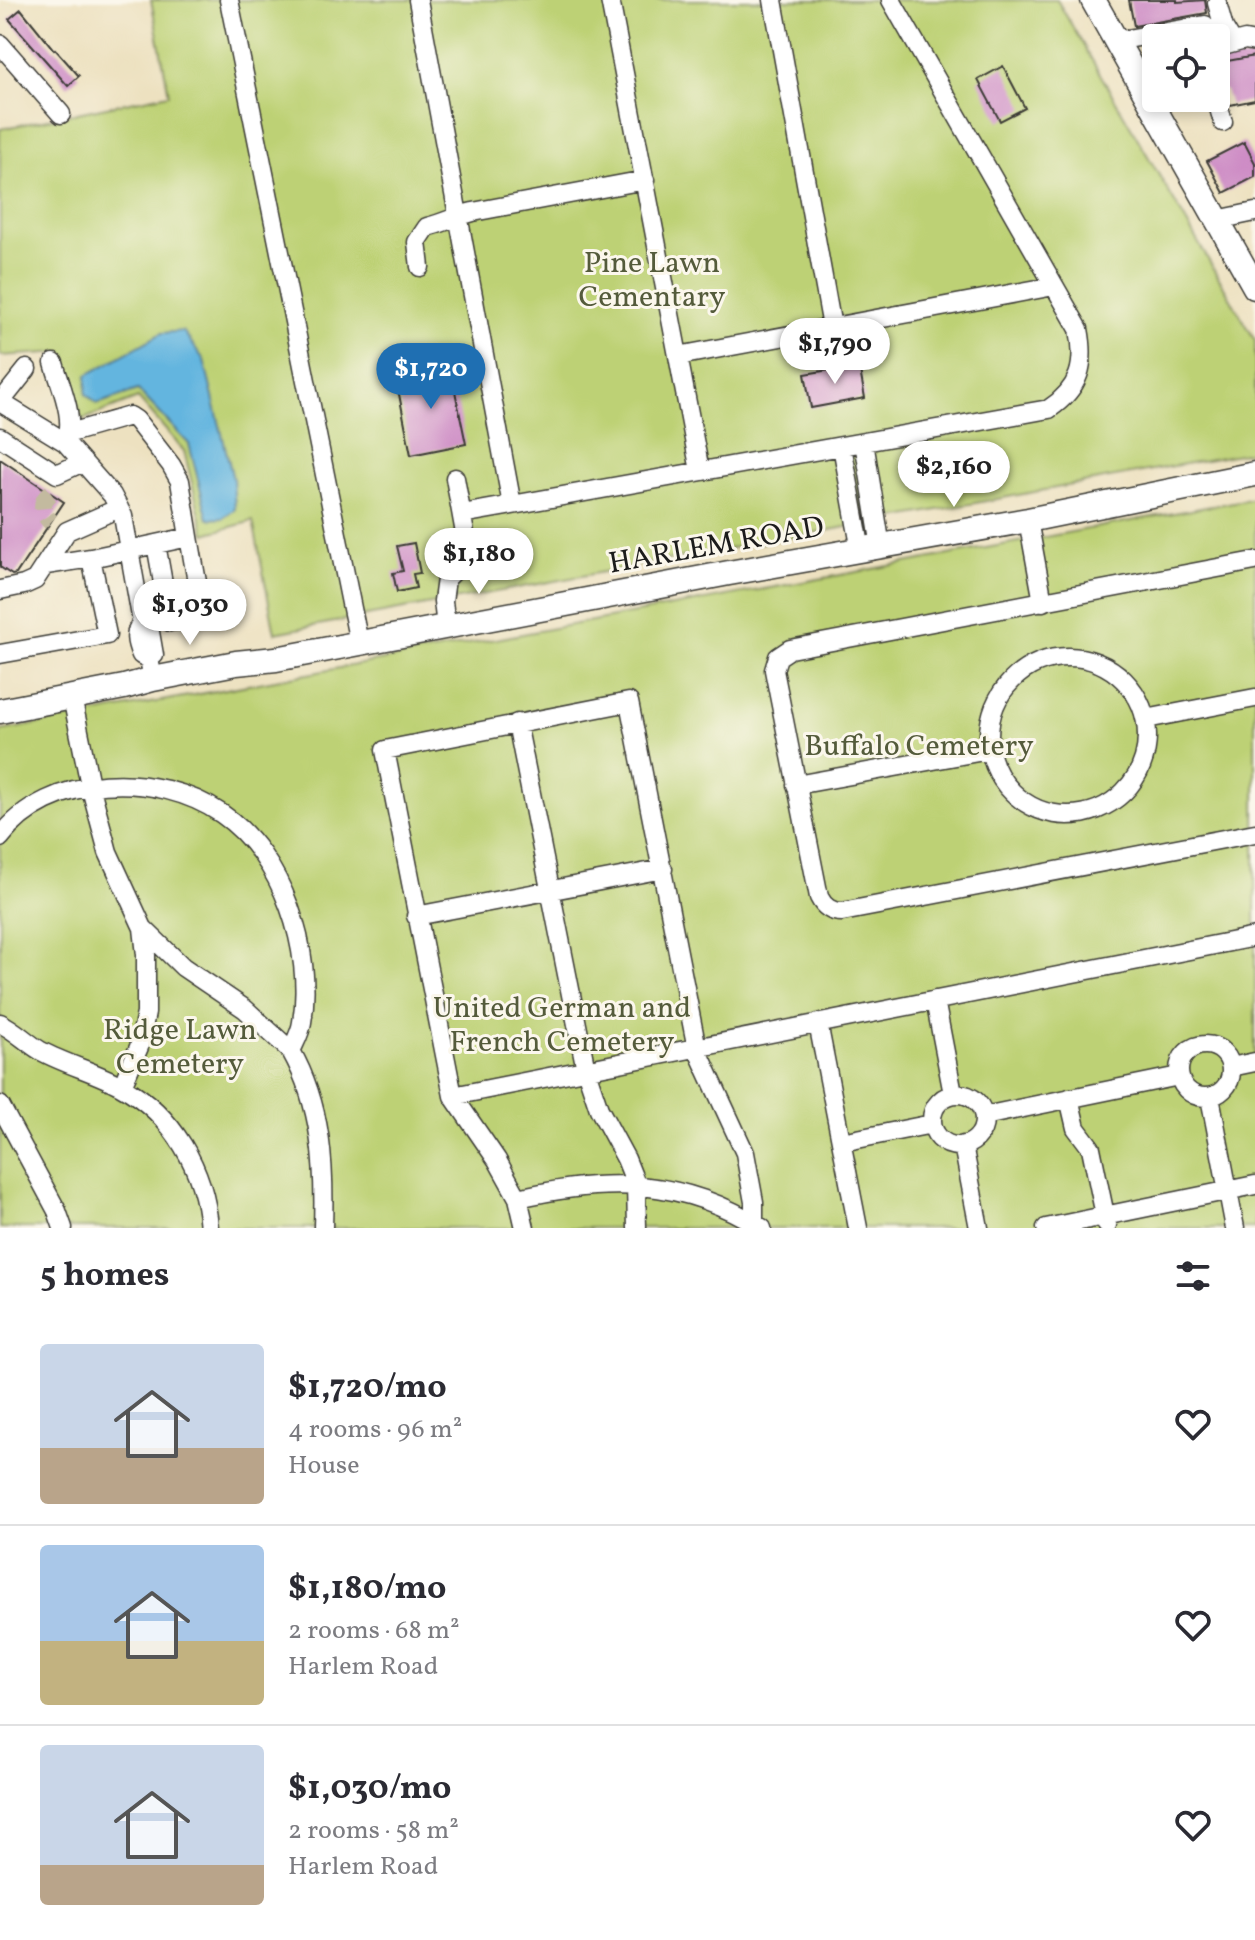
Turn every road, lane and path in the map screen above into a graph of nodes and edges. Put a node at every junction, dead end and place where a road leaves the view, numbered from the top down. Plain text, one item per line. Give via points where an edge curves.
1 (229, 0) edge
2 (418, 0) edge
3 (611, 0) edge
4 (773, 0) edge
5 (891, 0) edge
6 (1093, 0) edge
7 (1217, 3) dead end
8 (1223, 24) edge
9 (1142, 36) edge
10 (1116, 41) junction
11 (1255, 42) edge
12 (0, 44) edge
13 (1230, 44) edge
14 (1142, 77) edge
15 (1162, 112) edge
16 (1220, 112) edge
17 (61, 114) dead end
18 (1223, 122) dead end
19 (645, 180) junction
20 (1255, 212) edge
21 (458, 216) junction
22 (1217, 220) junction
23 (420, 267) dead end
24 (1054, 286) junction
25 (1255, 287) edge
26 (832, 327) junction
27 (678, 356) junction
28 (54, 363) dead end
29 (27, 369) dead end
30 (0, 402) edge
31 (0, 437) edge
32 (68, 437) junction
33 (864, 442) junction
34 (842, 446) junction
35 (83, 462) junction
36 (700, 471) junction
37 (57, 474) junction
38 (1255, 474) edge
39 (455, 478) dead end
40 (51, 493) tunnel mouth
41 (512, 505) junction
42 (119, 508) junction
43 (462, 514) junction
44 (1028, 520) junction
45 (189, 537) junction
46 (156, 544) junction
47 (871, 549) junction
48 (129, 550) junction
49 (91, 558) junction
50 (1255, 561) edge
51 (46, 565) junction
52 (0, 590) edge
53 (1043, 602) junction
54 (446, 627) junction
55 (359, 643) junction
56 (1, 650) edge
57 (151, 669) junction
58 (72, 697) junction
59 (1255, 698) edge
60 (0, 711) edge
61 (1146, 719) junction
62 (517, 723) junction
63 (989, 750) junction
64 (90, 785) junction
65 (796, 785) junction
66 (1255, 833) edge
67 (0, 838) edge
68 (663, 869) junction
69 (551, 890) junction
70 (416, 916) junction
71 (143, 928) junction
72 (1255, 937) edge
73 (183, 967) junction
74 (147, 980) junction
75 (935, 1000) junction
76 (0, 1023) edge
77 (818, 1023) junction
78 (697, 1049) junction
79 (291, 1051) junction
80 (1255, 1062) edge
81 (1231, 1067) junction
82 (586, 1070) junction
83 (1179, 1076) junction
84 (122, 1086) junction
85 (953, 1094) junction
86 (453, 1096) junction
87 (1210, 1097) junction
88 (1069, 1098) junction
89 (0, 1105) edge
90 (984, 1116) junction
91 (932, 1124) junction
92 (842, 1142) junction
93 (963, 1145) junction
94 (636, 1184) junction
95 (1255, 1185) edge
96 (1228, 1190) junction
97 (518, 1198) junction
98 (1106, 1222) edge
99 (757, 1227) edge
100 (63, 1228) edge
101 (209, 1228) edge
102 (323, 1228) edge
103 (525, 1228) edge
104 (637, 1228) edge
105 (858, 1228) edge
106 (979, 1228) edge
107 (1046, 1228) edge
108 (1235, 1228) edge

1 - 55 street
2 - 21 street
3 - 19 street
4 - 26 street
5 - 24 street
6 - 10 main road
7 - 8 street
9 - 10 street
10 - 14 main road
11 - 13 street
12 - 17 street
15 - 22 main road
16 - 18 street
19 - 21 street
19 - 27 street
20 - 22 street
21 - 23 street via 427,227 417,242
21 - 41 street
22 - 25 main road
24 - 26 street
24 - 33 street via 1082,344 1079,378 1068,396 1049,409
26 - 27 street
27 - 36 street
28 - 32 street
29 - 30 street
30 - 32 street
31 - 37 street
32 - 35 street
32 - 45 street via 130,416 136,420 180,481
33 - 34 street
33 - 47 street
34 - 36 street
34 - 47 street
35 - 37 street
35 - 42 street
36 - 41 street
37 - 40 street
38 - 44 main road, HARLEM ROAD
39 - 43 street
41 - 43 street
42 - 48 street
42 - 51 street via 59,527
43 - 54 street via 466,539 460,565 446,579
44 - 47 main road, HARLEM ROAD
44 - 53 street
45 - 46 street
45 - 46 street via 203,616 170,622
46 - 48 street
47 - 54 main road, HARLEM ROAD
48 - 49 street
48 - 57 street via 142,622 152,644
49 - 51 street
49 - 56 street via 107,635
50 - 53 street
51 - 52 street via 35,580
53 - 65 street via 784,652 774,674
54 - 55 main road, HARLEM ROAD
55 - 57 main road, HARLEM ROAD
57 - 58 main road, HARLEM ROAD via 124,687
58 - 60 main road, HARLEM ROAD
58 - 64 street
59 - 61 street
61 - 63 street via 1136,693 1118,672 1093,659 1054,656 1028,666 1006,684 992,708
61 - 63 street via 1144,759 1132,784 1112,803 1086,814 1041,811 1017,798 999,776
62 - 68 street via 629,702
62 - 69 street
62 - 70 street via 385,750
63 - 65 street
64 - 67 street via 26,810
64 - 71 street via 108,852
64 - 79 street via 114,783 190,798 220,813 247,836 286,901 302,956 302,1025
65 - 66 street via 819,897 827,909 837,912
68 - 69 street
68 - 78 street
69 - 70 street
69 - 82 street
70 - 86 street
71 - 73 street
71 - 74 street
72 - 75 street
73 - 74 street
73 - 79 street via 245,1009
74 - 84 street via 139,1047
75 - 77 street
75 - 85 street
76 - 84 street via 40,1050
77 - 78 street
77 - 92 street
78 - 82 street
78 - 99 street via 745,1153
79 - 102 street via 318,1120 325,1170
80 - 81 street
81 - 83 street via 1223,1052 1200,1045 1185,1053
81 - 87 street via 1228,1083
82 - 86 street
82 - 94 street
83 - 87 street via 1190,1093
83 - 88 street
84 - 101 street via 167,1123 180,1141 203,1192
85 - 90 street via 970,1096
85 - 91 street via 936,1105
86 - 97 street
87 - 96 street
88 - 90 street
88 - 98 street via 1076,1128 1091,1148
89 - 100 street
90 - 93 street via 979,1135
91 - 92 street
91 - 93 street via 940,1139
92 - 105 street
93 - 106 street
94 - 97 street via 551,1190
94 - 99 street via 711,1201
94 - 104 street
95 - 96 street
96 - 98 street
96 - 108 street
97 - 103 street
98 - 107 street

